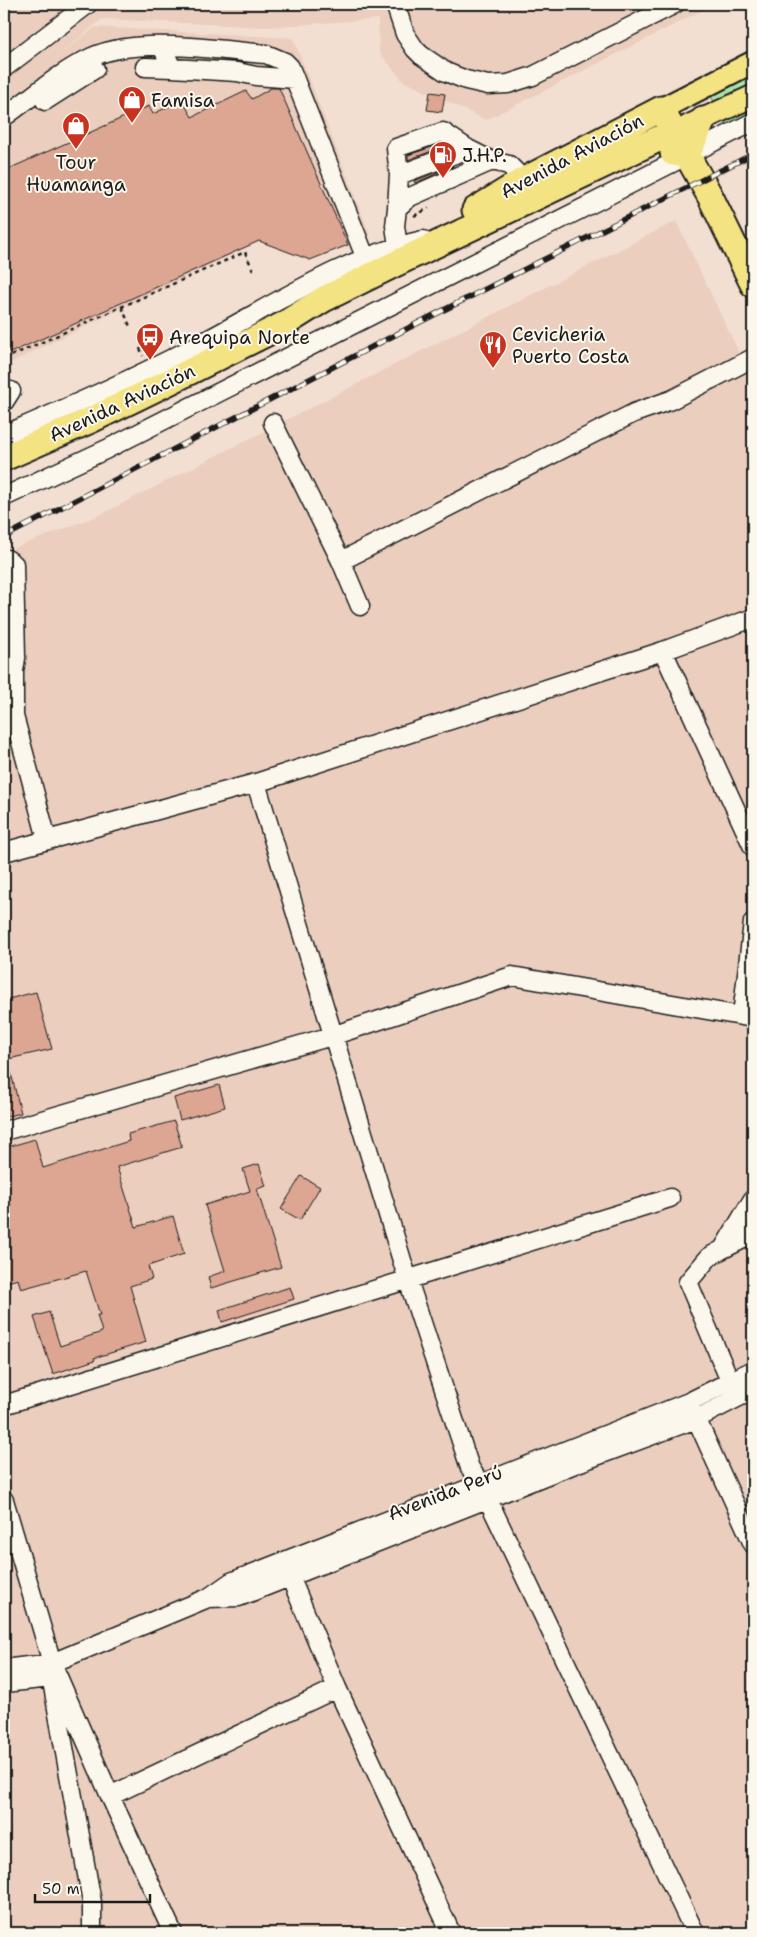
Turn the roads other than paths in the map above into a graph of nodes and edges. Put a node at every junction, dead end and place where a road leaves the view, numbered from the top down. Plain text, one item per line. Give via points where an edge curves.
1 (88, 4) edge
2 (395, 4) edge
3 (675, 4) edge
4 (160, 47) junction
5 (753, 62) edge
6 (145, 67) dead end
7 (4, 68) edge
8 (172, 68) junction
9 (295, 79) junction
10 (753, 96) edge
11 (661, 109) junction
12 (4, 117) edge
13 (703, 120) junction
14 (4, 122) edge
15 (753, 122) edge
16 (673, 132) junction
17 (468, 149) junction
18 (634, 150) junction
19 (687, 156) junction
20 (492, 161) junction
21 (399, 175) junction
22 (524, 180) junction
23 (397, 208) junction
24 (398, 254) junction
25 (366, 259) junction
26 (753, 284) edge
27 (316, 292) junction
28 (753, 358) edge
29 (273, 423) dead end
30 (4, 435) edge
31 (4, 458) edge
32 (4, 497) edge
33 (4, 560) edge
34 (341, 561) junction
35 (360, 606) dead end
36 (753, 618) edge
37 (663, 651) junction
38 (256, 784) junction
39 (47, 839) junction
40 (753, 847) edge
41 (4, 852) edge
42 (753, 922) edge
43 (748, 1017) edge
44 (335, 1035) junction
45 (4, 1131) edge
46 (670, 1198) dead end
47 (753, 1199) edge
48 (753, 1234) edge
49 (722, 1249) junction
50 (408, 1280) junction
51 (753, 1370) edge
52 (730, 1382) junction
53 (753, 1390) edge
54 (737, 1398) junction
55 (689, 1402) junction
56 (4, 1405) edge
57 (696, 1419) junction
58 (480, 1483) junction
59 (4, 1500) edge
60 (488, 1500) junction
61 (753, 1544) edge
62 (287, 1569) junction
63 (4, 1669) edge
64 (52, 1671) junction
65 (4, 1683) edge
66 (337, 1688) junction
67 (110, 1796) junction
68 (92, 1933) edge
69 (173, 1933) edge
70 (451, 1933) edge
71 (695, 1933) edge

1 - 7 street
2 - 3 street via 405,34 421,55 446,72 488,85 508,84 533,76
4 - 8 street
4 - 9 street via 266,54 285,62
4 - 12 street via 130,46 91,58
4 - 14 street via 96,68 22,118
5 - 11 main road, Avenida Aviación
6 - 8 street
8 - 9 street
9 - 25 street
10 - 13 main road, Avenida Aviación
11 - 16 highway
11 - 22 highway, Avenida Aviación
13 - 16 main road, Avenida Aviación
13 - 19 highway
15 - 19 street
16 - 18 highway, Avenida Aviación
16 - 19 highway
17 - 20 street
17 - 21 street
17 - 21 street via 443,132 396,148
18 - 19 highway
18 - 24 highway, Avenida Aviación
19 - 26 highway
19 - 32 street via 107,449
20 - 22 street via 508,165
20 - 23 street via 410,197
21 - 23 street
22 - 24 highway, Avenida Aviación
23 - 24 street
24 - 25 street
24 - 27 highway, Avenida Aviación
25 - 27 street
27 - 30 street
27 - 31 highway, Avenida Aviación via 281,326 91,420
28 - 34 street via 671,400 634,413
29 - 34 street
33 - 39 street via 14,564 14,716
34 - 35 street
36 - 37 street
37 - 38 street
37 - 40 street
38 - 39 street
38 - 44 street
39 - 41 street
42 - 43 street
43 - 44 street via 512,976
44 - 45 street
44 - 50 street
46 - 50 street
47 - 49 street
48 - 49 street
49 - 52 street via 709,1257 688,1282
50 - 56 street
50 - 58 street via 470,1468
51 - 52 street, Avenida Perú
52 - 54 street
52 - 55 street, Avenida Perú
53 - 54 street, Avenida Perú
54 - 57 street, Avenida Perú
55 - 57 street
55 - 58 street, Avenida Perú
57 - 60 street, Avenida Perú
57 - 61 street
58 - 60 street
58 - 62 street, Avenida Perú
59 - 64 street
60 - 62 street, Avenida Perú
60 - 71 street
62 - 64 street, Avenida Perú via 231,1582 208,1598
62 - 66 street
63 - 64 street, Avenida Perú
64 - 65 street, Avenida Perú
64 - 67 street
64 - 68 street via 92,1902
66 - 67 street
66 - 70 street
67 - 69 street

